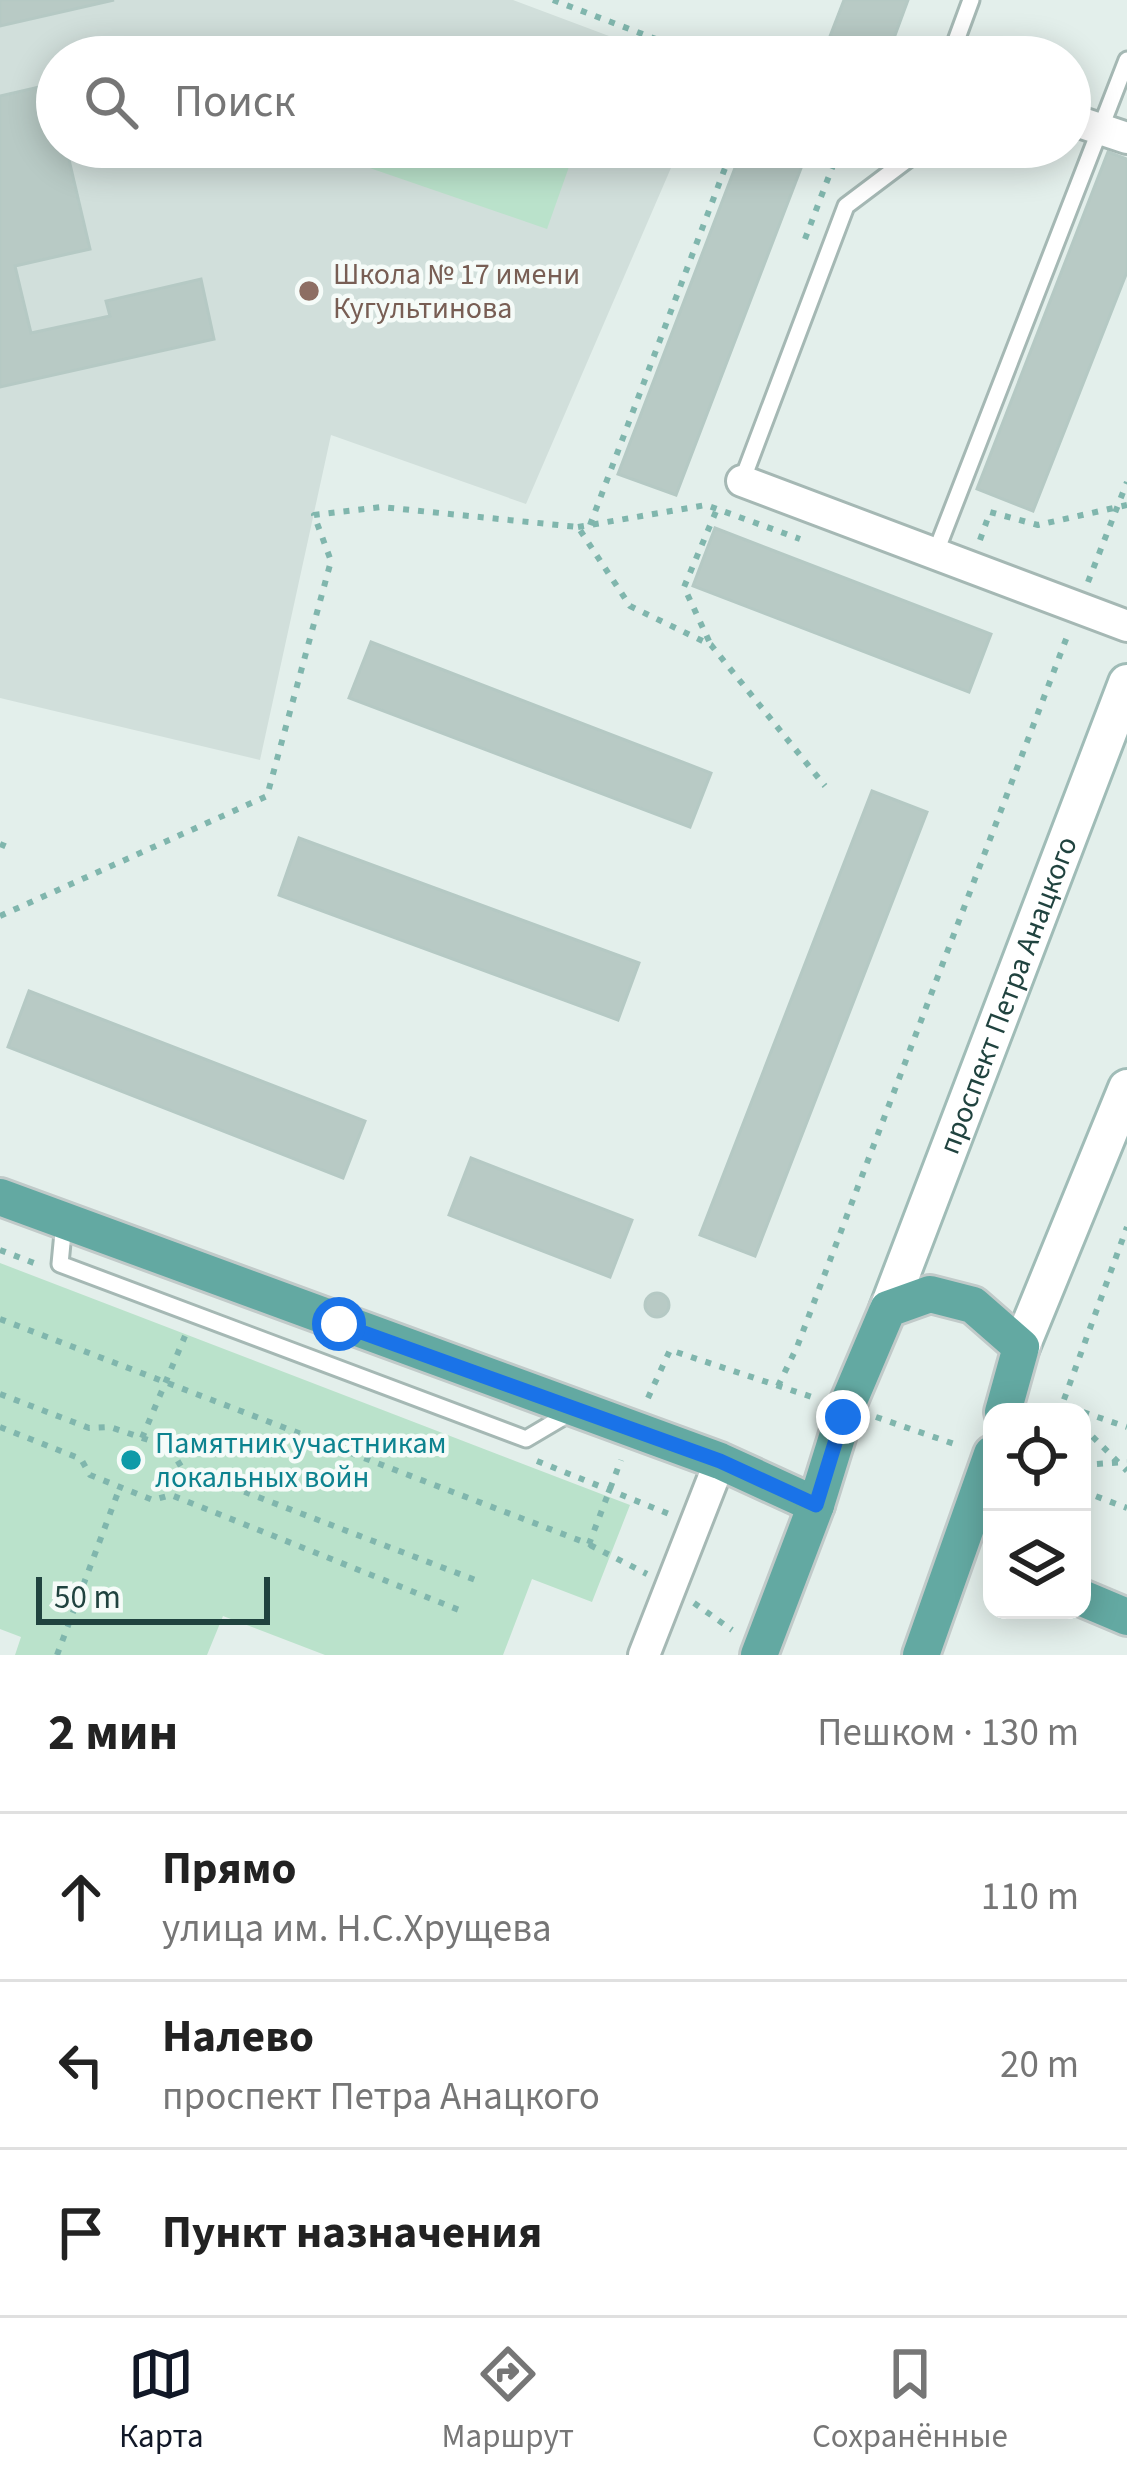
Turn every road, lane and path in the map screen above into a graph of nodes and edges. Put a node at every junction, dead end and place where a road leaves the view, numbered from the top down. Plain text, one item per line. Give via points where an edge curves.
1 (553, 0) edge
2 (971, 0) edge
3 (648, 36) edge
4 (958, 36) edge
5 (1127, 60) edge
6 (1114, 134) edge
7 (725, 168) edge
8 (896, 168) edge
9 (742, 481) joint
10 (1127, 482) edge
11 (717, 509) dead end
12 (590, 525) dead end
13 (935, 554) junction
14 (1078, 607) junction
15 (1127, 626) edge
16 (711, 644) junction
17 (1127, 683) edge
18 (825, 786) dead end
19 (0, 916) edge
20 (1127, 1088) edge
21 (0, 1197) edge
22 (1127, 1227) edge
23 (888, 1310) junction
24 (191, 1322) dead end
25 (1021, 1347) junction
26 (778, 1386) dead end
27 (0, 1394) edge
28 (1006, 1403) edge
29 (1065, 1403) edge
30 (1091, 1417) edge
31 (0, 1427) edge
32 (1127, 1427) edge
33 (1091, 1434) edge
34 (142, 1438) junction
35 (720, 1461) junction
36 (1091, 1465) edge
37 (1124, 1465) edge
38 (120, 1487) junction
39 (1091, 1494) edge
40 (816, 1505) junction
41 (1127, 1508) edge
42 (983, 1510) edge
43 (976, 1553) edge
44 (478, 1581) dead end
45 (1091, 1602) edge
46 (464, 1612) dead end
47 (1127, 1617) edge
48 (57, 1655) edge
49 (644, 1655) edge
50 (759, 1655) edge
51 (921, 1655) edge

1 - 3 path
2 - 4 lane
5 - 6 lane
6 - 13 lane
7 - 12 path
8 - 9 lane via 846,206
9 - 13 street
10 - 14 path
11 - 16 path via 684,587
13 - 14 street
14 - 15 street
14 - 26 path
16 - 18 path
16 - 19 path via 630,606 578,527 381,507 314,515 332,561 267,796
17 - 23 main road, проспект Петра Анацкого
20 - 25 main road
21 - 35 main road
22 - 29 path
23 - 25 main road via 930,1294 973,1305
23 - 40 main road, проспект Петра Анацкого
24 - 34 path
25 - 28 main road
27 - 34 path via 89,1428
30 - 32 path
31 - 38 path via 80,1459 90,1475
33 - 37 path
34 - 44 path via 169,1447 182,1468
35 - 40 main road
35 - 49 street
36 - 37 path
38 - 46 path via 153,1500 171,1495
38 - 48 path
39 - 41 path
40 - 50 main road, проспект Петра Анацкого
42 - 43 main road
43 - 51 main road
45 - 47 main road

